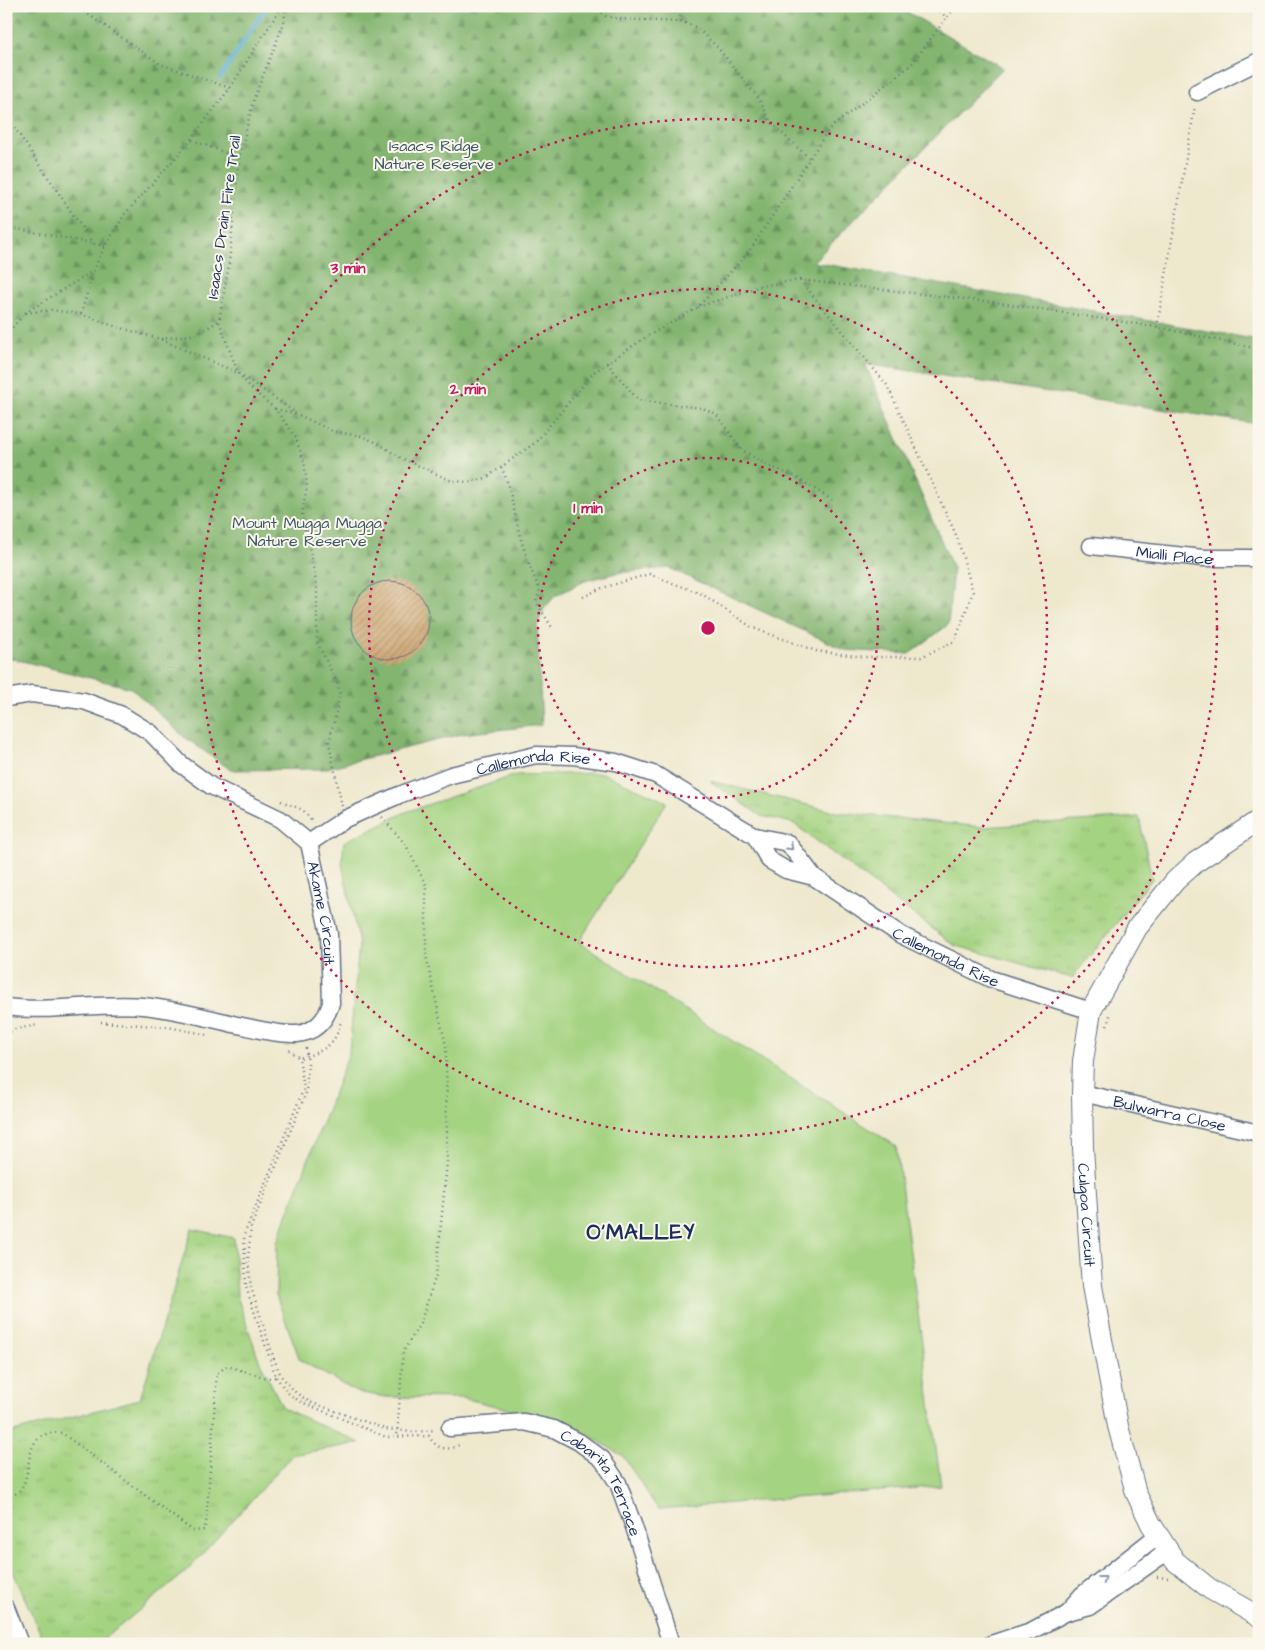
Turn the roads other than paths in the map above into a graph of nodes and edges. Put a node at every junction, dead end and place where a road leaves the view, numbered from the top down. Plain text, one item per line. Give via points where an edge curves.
1 (1259, 61) edge
2 (1197, 92) road end
3 (1091, 546) dead end
4 (1259, 558) edge
5 (6, 698) edge
6 (1259, 820) edge
7 (755, 836) junction
8 (309, 843) junction
9 (814, 877) junction
10 (6, 1007) edge
11 (23, 1009) junction
12 (1091, 1011) junction
13 (6, 1016) edge
14 (1082, 1093) junction
15 (1259, 1133) edge
16 (450, 1428) road end
17 (1163, 1543) junction
18 (6, 1608) edge
19 (1259, 1617) edge
20 (20, 1644) edge
21 (671, 1644) edge
22 (992, 1644) edge

1 - 2 street
3 - 4 street, Mialli Place via 1203,558
5 - 8 street, Akame Circuit via 32,694 84,701 122,715 151,733 180,764 211,786 280,819
6 - 12 street, Culgoa Circuit via 1196,862 1175,881 1137,928
7 - 8 street, Callemonda Rise via 656,775 616,762 536,755 451,775 372,806 341,813
7 - 9 street, Callemonda Rise via 769,860 786,870
7 -> 9 street, Callemonda Rise via 788,843
8 - 11 street, Akame Circuit via 329,934 332,1003 321,1023 304,1032 286,1033 144,1006 98,1004
9 - 12 street, Callemonda Rise via 901,935 991,979
10 - 11 street
11 - 13 street
12 - 14 street, Culgoa Circuit
14 - 15 street, Bulwarra Close
14 - 17 street, Culgoa Circuit via 1092,1286 1122,1442 1136,1493
16 - 21 street, Cabarita Terrace via 524,1422 562,1433 602,1459 618,1482
17 - 19 street, Culgoa Circuit via 1175,1561 1210,1589
17 - 22 street via 1082,1595 1067,1612 1031,1632
18 - 20 street

